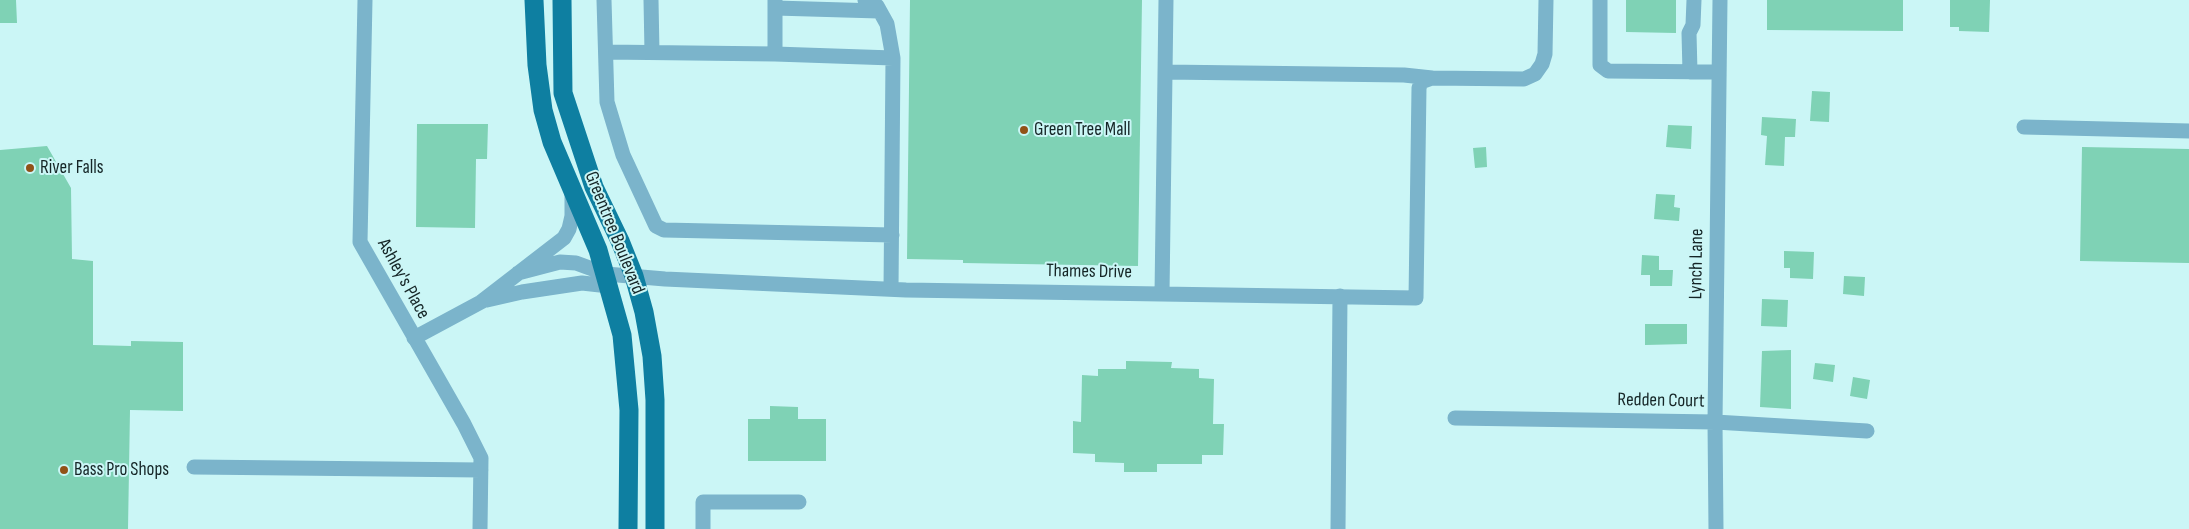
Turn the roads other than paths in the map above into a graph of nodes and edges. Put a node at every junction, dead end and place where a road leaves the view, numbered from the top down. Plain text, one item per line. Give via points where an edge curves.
1 (366, 0) edge
2 (534, 0) edge
3 (562, 0) edge
4 (604, 0) edge
5 (650, 0) edge
6 (865, 0) edge
7 (1166, 0) edge
8 (1546, 0) edge
9 (1600, 0) edge
10 (1694, 0) edge
11 (1720, 0) edge
12 (775, 4) edge
13 (879, 11) junction
14 (606, 52) junction
15 (652, 52) junction
16 (775, 54) junction
17 (893, 58) junction
18 (1165, 72) junction
19 (1690, 72) junction
20 (1719, 72) junction
21 (1432, 78) junction
22 (2024, 127) dead end
23 (2189, 131) edge
24 (572, 190) junction
25 (892, 235) junction
26 (518, 273) junction
27 (634, 276) junction
28 (607, 280) junction
29 (892, 289) junction
30 (1162, 294) junction
31 (1340, 296) junction
32 (481, 302) junction
33 (414, 338) junction
34 (1455, 418) dead end
35 (1715, 422) junction
36 (1867, 431) dead end
37 (194, 467) dead end
38 (481, 470) junction
39 (799, 502) dead end
40 (480, 529) edge
41 (628, 529) edge
42 (655, 529) edge
43 (703, 529) edge
44 (1338, 529) edge
45 (1716, 529) edge

1 - 33 street, Ashley's Place via 360,242
2 - 24 main road, Greentree Boulevard via 543,110
3 - 27 main road, Greentree Boulevard via 563,93 594,187
4 - 14 street
5 - 15 street
6 - 13 street via 877,6
7 - 18 street
8 - 21 street via 1545,54 1535,74 1524,79
9 - 19 street via 1600,65 1608,71
10 - 19 street via 1694,24 1689,33
11 - 20 street, Lynch Lane
12 - 13 street
12 - 16 street
13 - 17 street via 887,24
14 - 15 street
14 - 25 street via 607,102 623,155 656,226 664,230
15 - 16 street
16 - 17 street
17 - 25 street
18 - 21 street
18 - 30 street
19 - 20 street
20 - 35 street, Lynch Lane
21 - 31 street, Thames Drive via 1421,82 1418,88 1416,298
22 - 23 street
24 - 26 street via 572,216 564,238
24 - 28 main road, Greentree Boulevard
25 - 29 street
26 - 28 street via 560,262 576,263
26 - 32 street
27 - 28 street, Thames Drive
27 - 29 street, Thames Drive
27 - 42 main road, Greentree Boulevard via 644,312 654,392
28 - 32 street via 522,292
28 - 41 main road, Greentree Boulevard via 622,335 629,410
29 - 30 street, Thames Drive
30 - 31 street, Thames Drive
31 - 44 street
32 - 33 street
33 - 38 street, Ashley's Place via 481,458
34 - 35 street, Redden Court
35 - 36 street, Redden Court
35 - 45 street, Lynch Lane
37 - 38 street
38 - 40 street, Ashley's Place
39 - 43 street via 703,502

